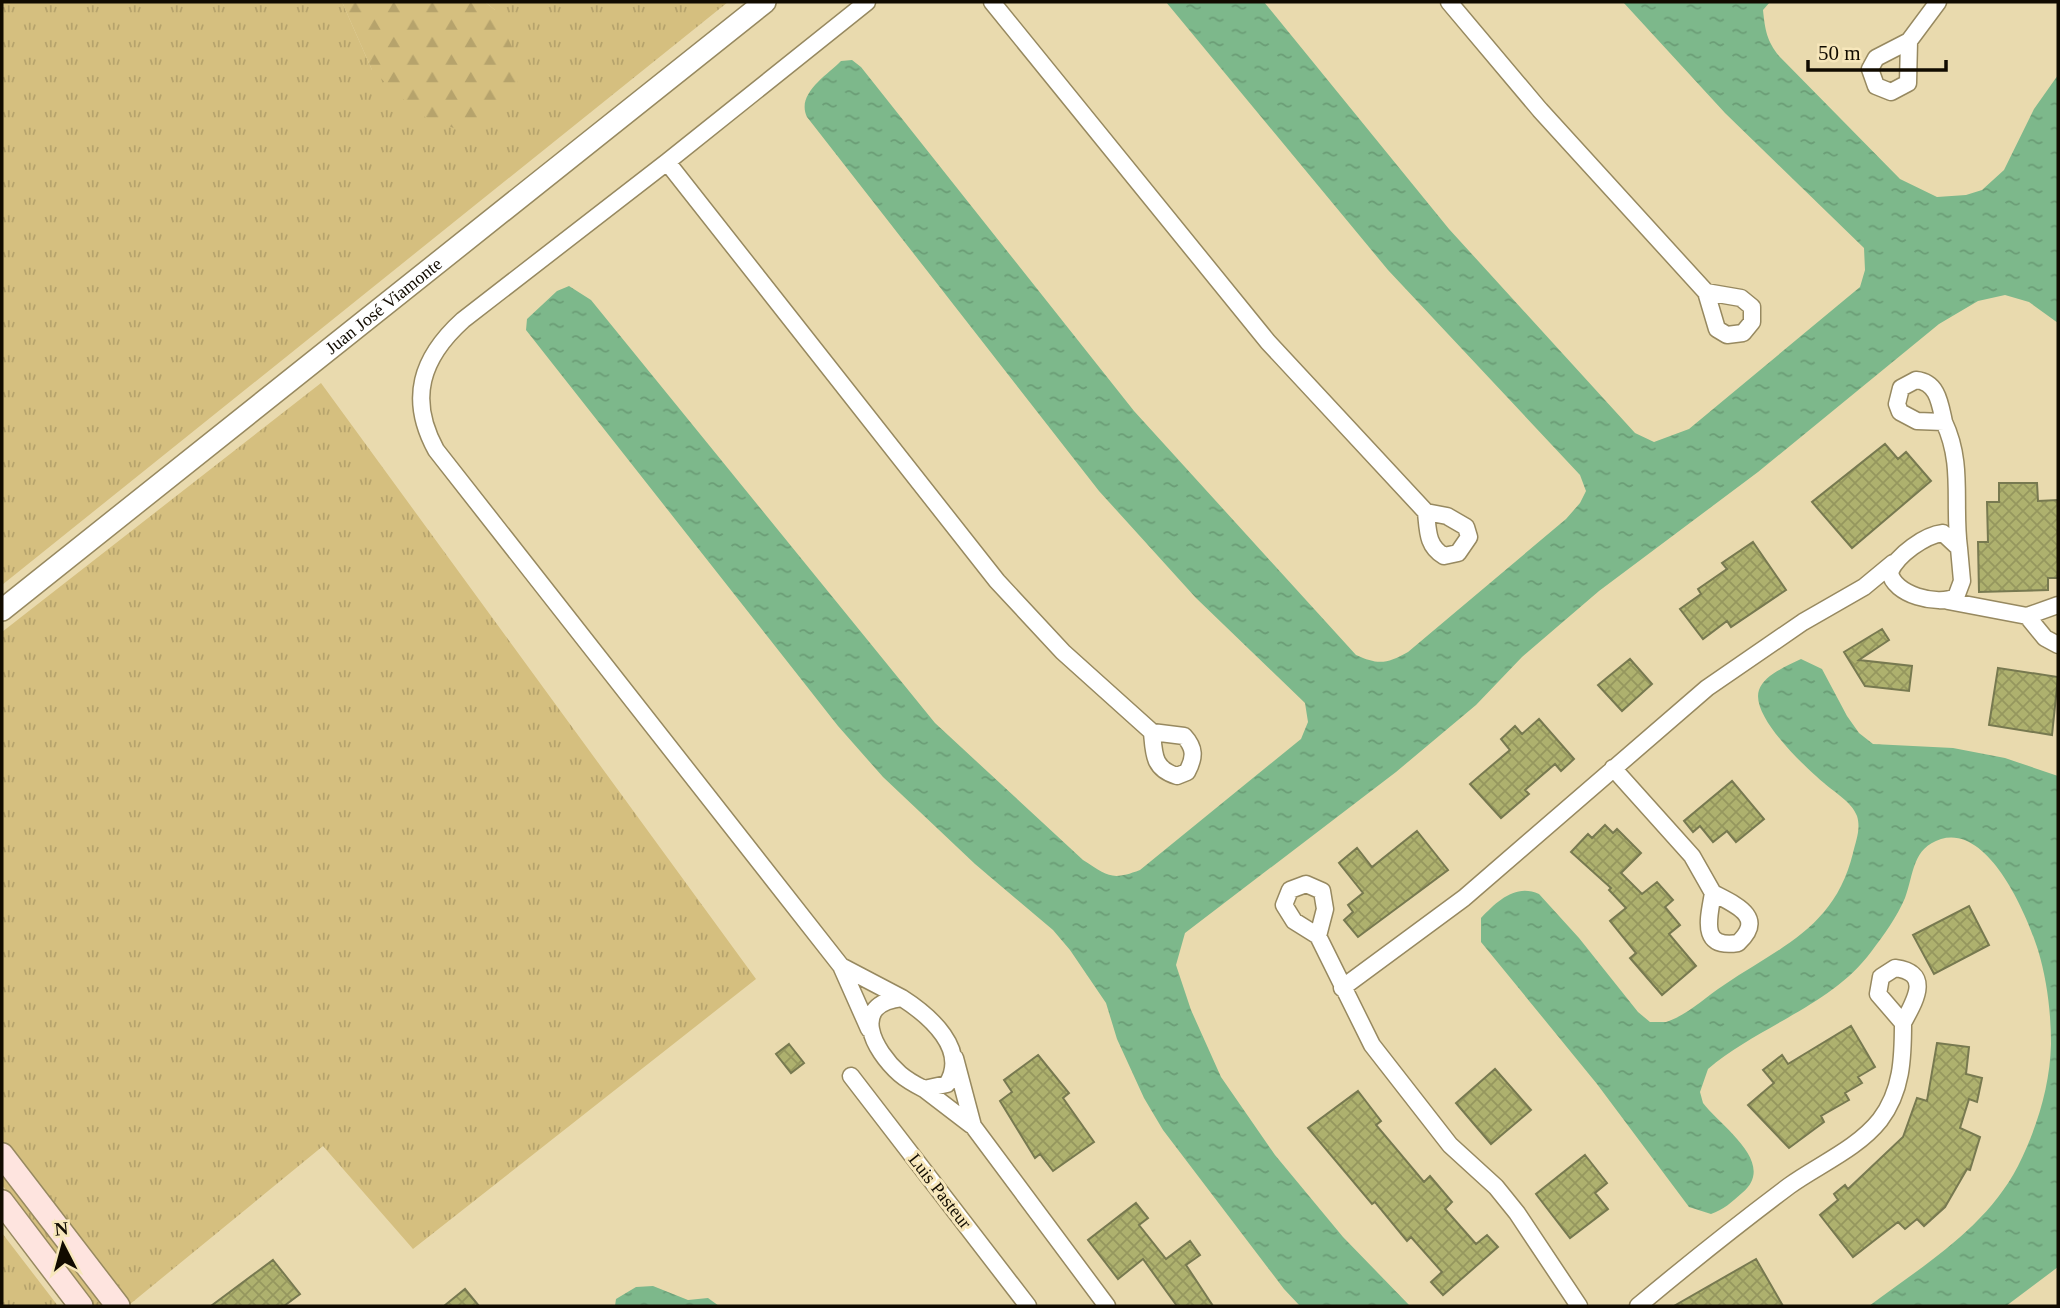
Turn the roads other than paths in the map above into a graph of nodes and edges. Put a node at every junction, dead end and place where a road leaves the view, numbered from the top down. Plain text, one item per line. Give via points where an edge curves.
1 (765, 2) edge
2 (867, 2) edge
3 (992, 2) edge
4 (1449, 2) edge
5 (1938, 2) edge
6 (1909, 41) dead end
7 (667, 162) junction
8 (1706, 292) dead end
9 (1944, 422) dead end
10 (1426, 512) dead end
11 (1955, 517) junction
12 (1934, 534) junction
13 (1959, 548) junction
14 (1894, 563) junction
15 (1962, 581) junction
16 (1864, 587) junction
17 (1904, 593) junction
18 (1948, 601) junction
19 (1977, 604) junction
20 (2058, 605) edge
21 (2, 610) edge
22 (2027, 616) junction
23 (2058, 645) edge
24 (1152, 732) dead end
25 (1614, 768) junction
26 (1713, 893) dead end
27 (1318, 936) dead end
28 (841, 966) junction
29 (1342, 988) junction
30 (902, 998) junction
31 (1903, 1023) dead end
32 (869, 1029) junction
33 (955, 1058) junction
34 (851, 1076) dead end
35 (924, 1089) junction
36 (973, 1126) junction
37 (2, 1155) edge
38 (2, 1202) edge
39 (81, 1306) edge
40 (118, 1306) edge
41 (1028, 1306) edge
42 (1107, 1306) edge
43 (1579, 1306) edge
44 (1638, 1306) edge

1 - 21 street, Juan José Viamonte
2 - 7 street
3 - 10 street via 1268,342
4 - 8 street
5 - 6 street
7 - 24 street via 998,581 1063,652
7 - 28 street via 442,338 423,373 425,431
9 - 11 street via 1956,450
11 - 12 street
11 - 13 street
12 - 13 street via 1948,535
12 - 14 street
13 - 15 street
14 - 16 street
14 - 17 street via 1891,580
15 - 18 street via 1956,597
15 - 19 street
16 - 17 street
16 - 25 street via 1730,671
17 - 18 street
18 - 19 street
19 - 22 street
20 - 22 street
22 - 23 street via 2045,638
25 - 26 street via 1692,856
25 - 29 street via 1464,898
27 - 29 street
28 - 30 street
28 - 32 street
29 - 43 street via 1373,1045 1402,1084 1450,1145 1517,1213
30 - 32 street via 877,1005
30 - 33 street via 938,1028
31 - 44 street via 1897,1087 1878,1121
32 - 35 street via 900,1075
33 - 35 street via 955,1072 947,1084
33 - 36 street
34 - 41 street, Luis Pasteur
35 - 36 street
36 - 42 street
37 - 40 main road
38 - 39 main road

